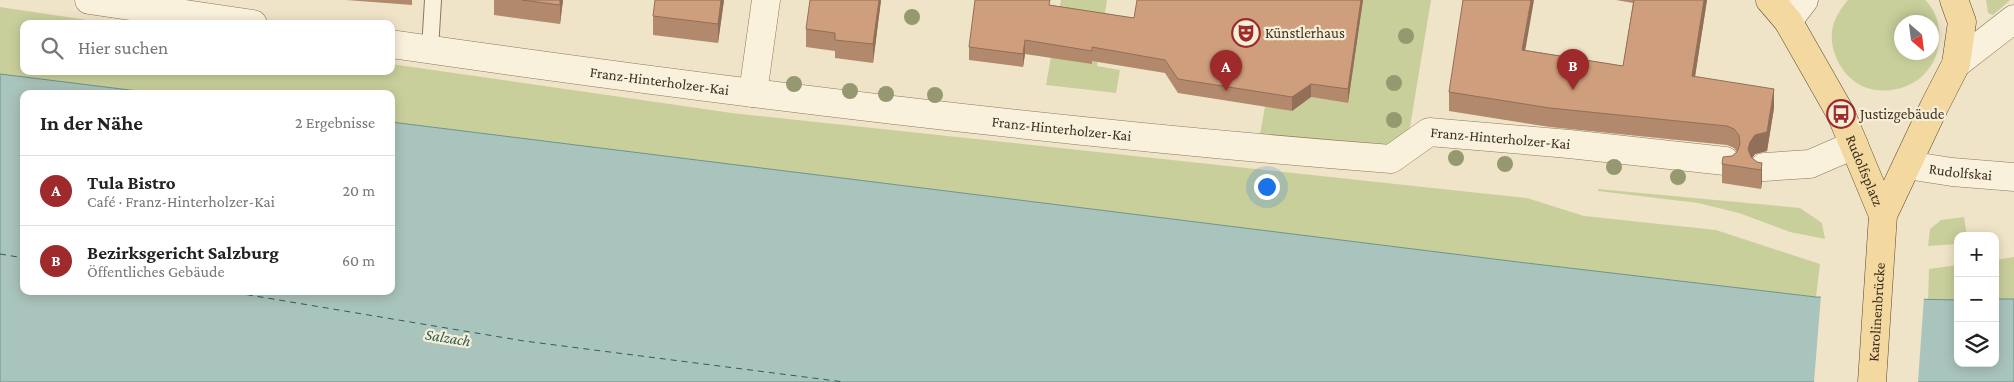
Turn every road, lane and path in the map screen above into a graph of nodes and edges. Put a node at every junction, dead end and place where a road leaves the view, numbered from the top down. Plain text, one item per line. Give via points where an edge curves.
1 (89, 0) edge
2 (433, 0) edge
3 (766, 0) edge
4 (1770, 0) edge
5 (1954, 0) edge
6 (1796, 10) edge
7 (2014, 19) edge
8 (226, 20) edge
9 (395, 45) edge
10 (430, 49) junction
11 (1956, 64) junction
12 (753, 93) junction
13 (1854, 145) junction
14 (1725, 161) edge
15 (1907, 166) junction
16 (1764, 167) dead end
17 (2014, 177) edge
18 (1883, 215) junction
19 (1882, 243) joint
20 (1872, 382) edge

1 - 8 street
2 - 10 lane
3 - 12 street
4 - 6 main road, Rudolfsplatz
5 - 11 main road, Rudolfsplatz via 1962,22
6 - 13 main road, Rudolfsplatz
7 - 11 street, Rudolfsplatz
9 - 10 street, Franz-Hinterholzer-Kai
10 - 12 street, Franz-Hinterholzer-Kai
11 - 15 main road, Rudolfsplatz
12 - 14 street, Franz-Hinterholzer-Kai via 1220,145 1391,159 1428,132
13 - 16 street via 1810,164
13 - 18 main road, Rudolfsplatz
15 - 17 street, Rudolfskai
15 - 18 main road, Rudolfsplatz
18 - 19 main road, Rudolfsplatz
19 - 20 main road, Karolinenbrücke

